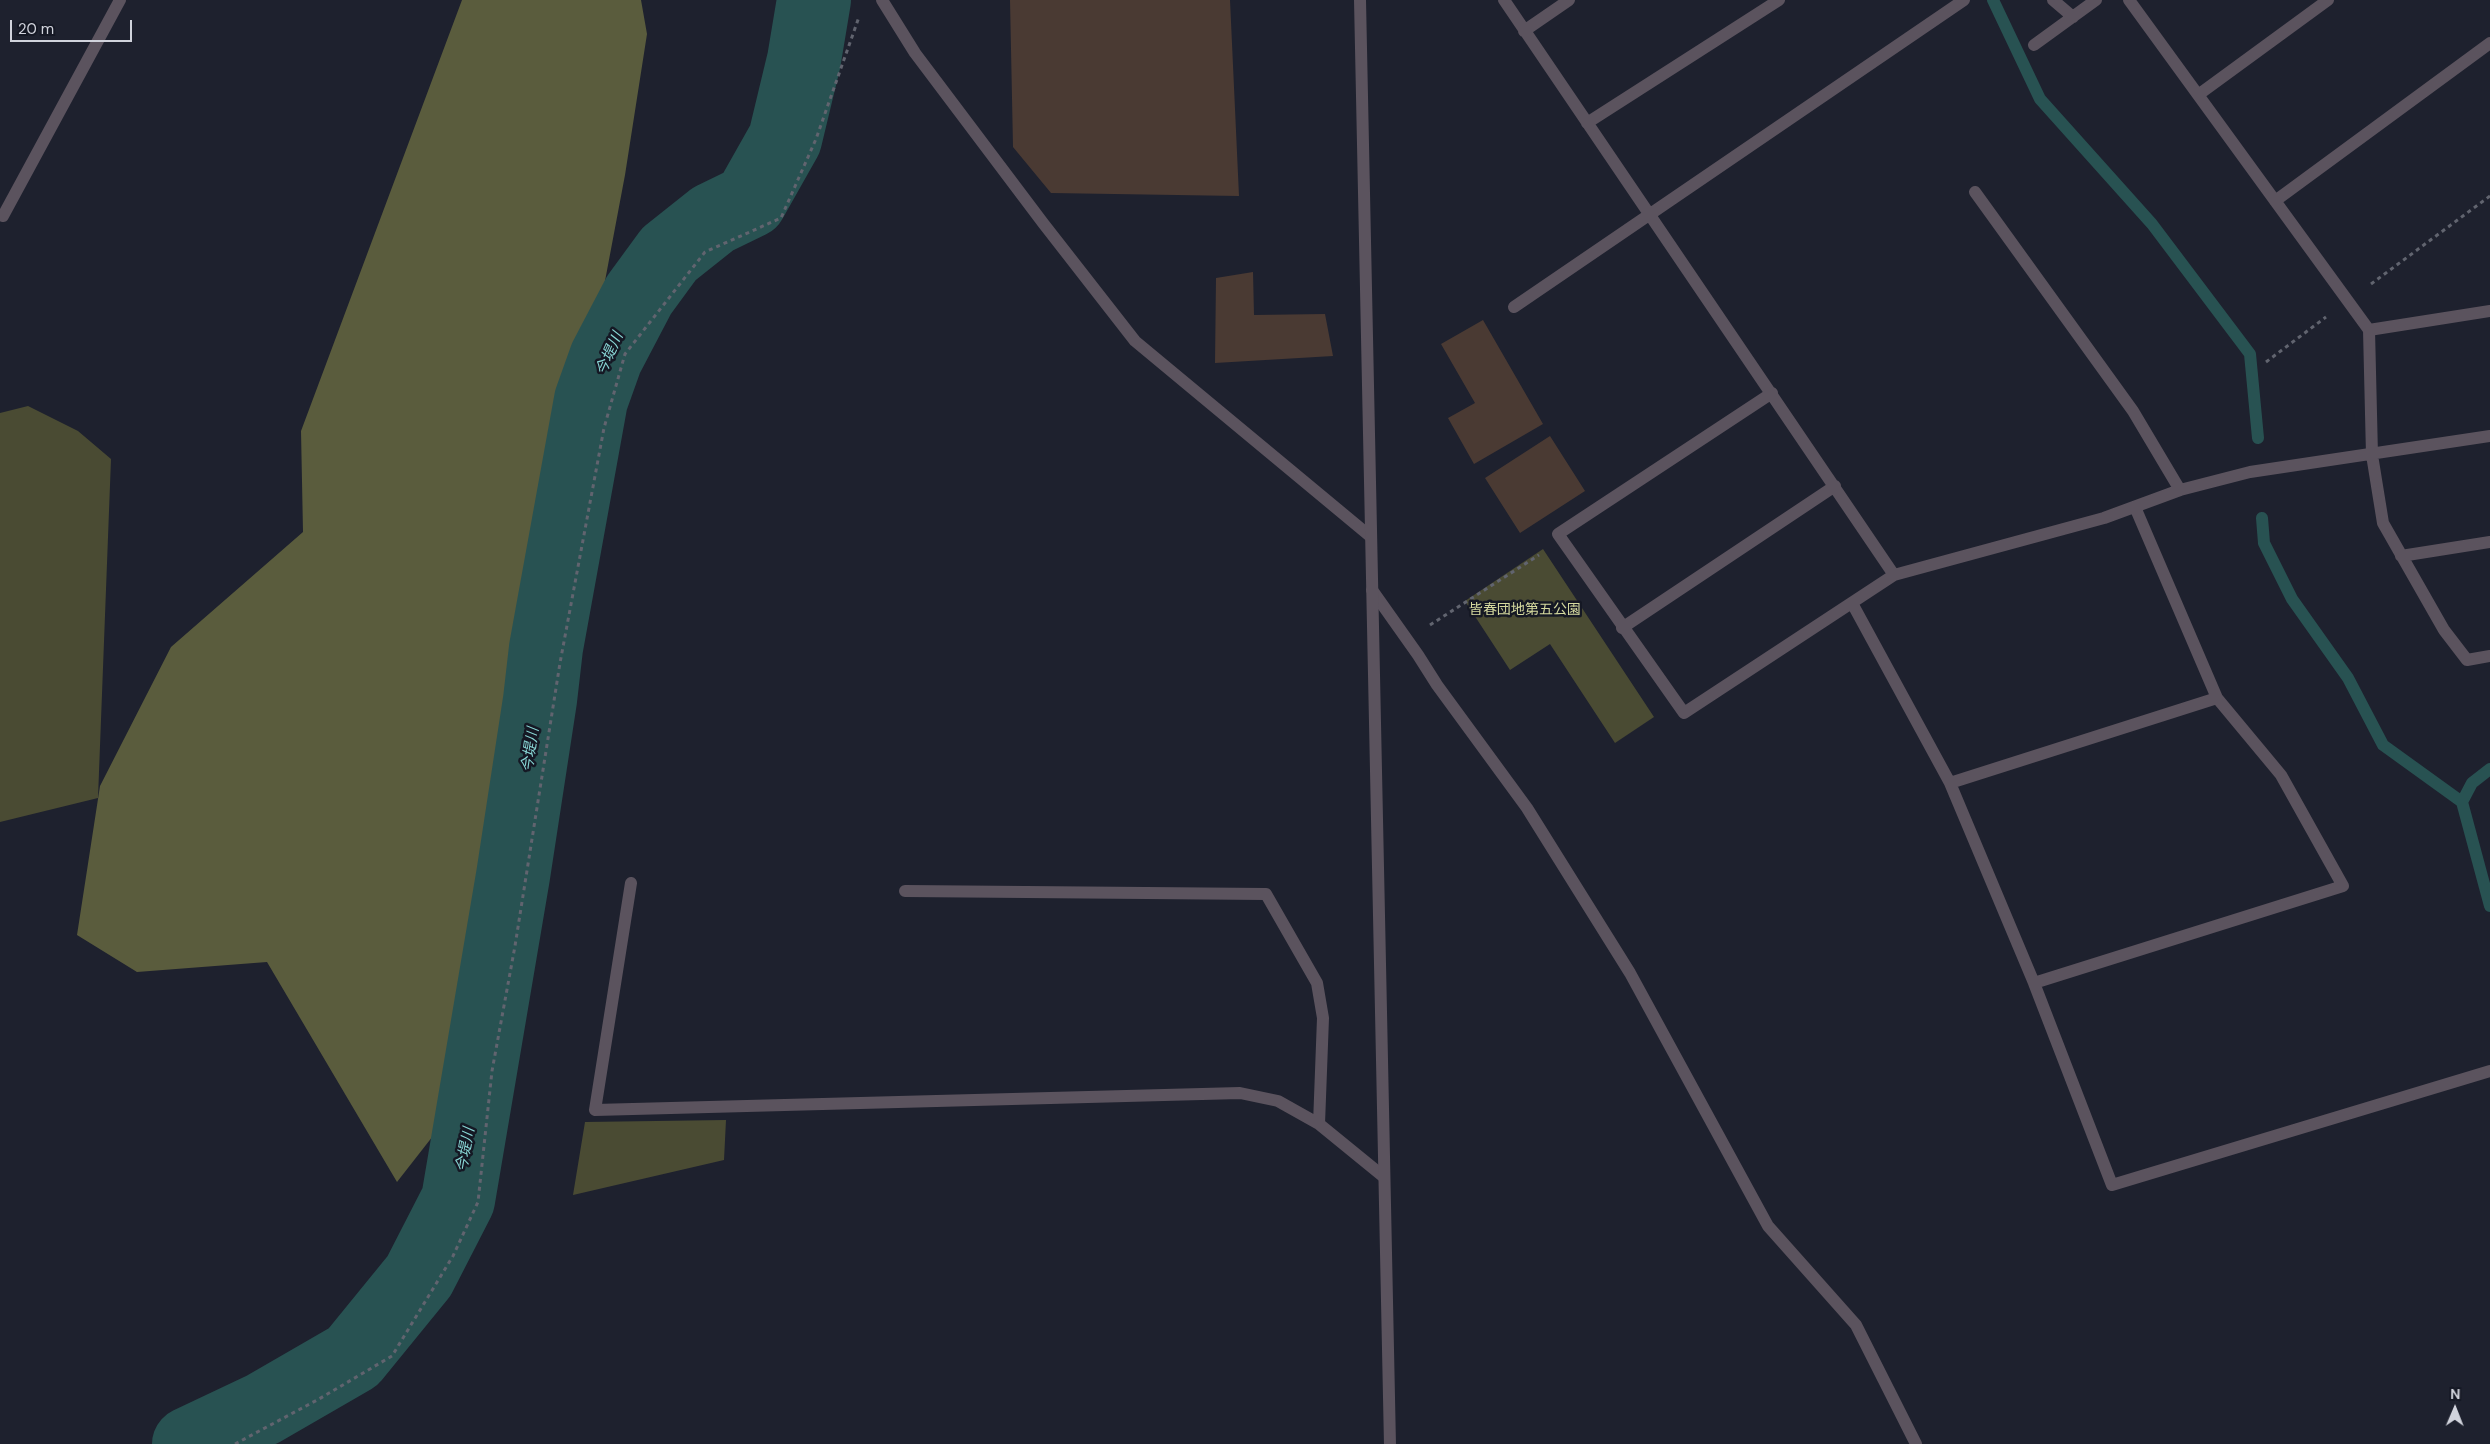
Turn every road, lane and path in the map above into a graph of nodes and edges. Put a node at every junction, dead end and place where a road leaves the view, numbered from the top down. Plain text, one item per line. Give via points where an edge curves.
1 (120, 0) edge
2 (882, 0) edge
3 (1360, 0) edge
4 (1504, 0) edge
5 (1570, 0) edge
6 (1779, 0) edge
7 (1964, 0) edge
8 (2052, 0) edge
9 (2096, 0) edge
10 (2129, 0) edge
11 (2328, 0) edge
12 (862, 9) dead end
13 (2073, 17) junction
14 (1524, 31) junction
15 (2490, 43) edge
16 (2034, 46) dead end
17 (2198, 95) junction
18 (1587, 123) junction
19 (1975, 192) dead end
20 (2490, 196) edge
21 (2275, 201) junction
22 (1649, 213) junction
23 (0, 215) edge
24 (2348, 301) junction
25 (1514, 307) dead end
26 (2490, 311) edge
27 (2369, 330) junction
28 (2266, 362) dead end
29 (1772, 393) junction
30 (2490, 436) edge
31 (2372, 455) junction
32 (1835, 486) junction
33 (2180, 490) junction
34 (2135, 507) junction
35 (1371, 538) junction
36 (1562, 540) junction
37 (2490, 542) edge
38 (2401, 556) junction
39 (1894, 575) junction
40 (1372, 590) junction
41 (1852, 603) junction
42 (1622, 628) junction
43 (1407, 640) junction
44 (2490, 656) edge
45 (2217, 698) junction
46 (1950, 783) junction
47 (631, 882) dead end
48 (905, 891) dead end
49 (2034, 983) junction
50 (2490, 1071) edge
51 (1319, 1124) junction
52 (1384, 1177) junction
53 (235, 1444) edge
54 (1390, 1444) edge
55 (1916, 1444) edge

1 - 23 street via 3,216
2 - 35 street via 915,53 1135,341
3 - 35 street
4 - 14 street
5 - 14 street
6 - 18 street
7 - 22 street
8 - 13 street
9 - 13 street
10 - 17 street
11 - 17 street
12 - 53 path via 816,138 781,218 705,252 625,354 604,428 560,663 492,1071 478,1202 453,1256 392,1356
13 - 16 street
14 - 18 street
15 - 21 street
17 - 21 street
18 - 22 street
19 - 33 street via 2133,411
20 - 24 path
21 - 24 street
22 - 25 street
22 - 29 street
24 - 27 street
24 - 28 path
26 - 27 street
27 - 31 street
29 - 32 street
29 - 36 street via 1558,534
30 - 31 street
31 - 33 street via 2250,472
31 - 38 street via 2383,523
32 - 39 street
32 - 42 street
33 - 34 street
34 - 39 street
34 - 45 street
35 - 40 street
36 - 42 street
36 - 43 path
37 - 38 street
38 - 44 street via 2444,630 2467,660
39 - 41 street
40 - 43 street
40 - 52 street
41 - 42 street via 1684,713
41 - 46 street
43 - 55 street via 1527,808 1630,973 1768,1226 1856,1325
45 - 46 street
45 - 49 street via 2281,774 2343,886
46 - 49 street
47 - 51 street via 596,1110 1240,1093 1278,1101
48 - 51 street via 1266,894 1317,983 1323,1018
49 - 50 street via 2112,1185
51 - 52 street
52 - 54 street

